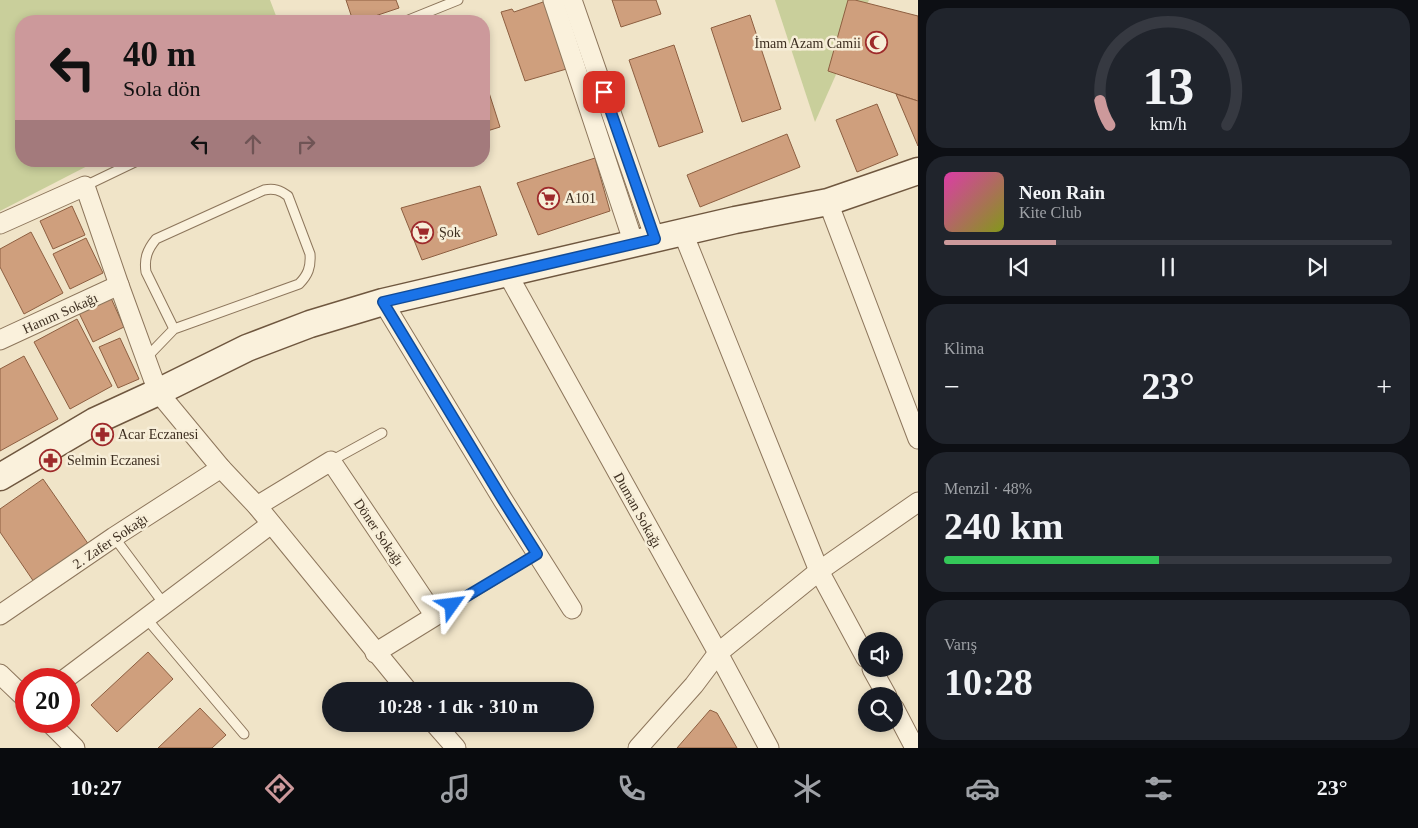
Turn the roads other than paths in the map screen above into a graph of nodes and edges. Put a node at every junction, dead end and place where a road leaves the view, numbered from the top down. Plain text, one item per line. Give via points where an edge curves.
1 (458, 0) edge
2 (553, 0) edge
3 (572, 0) edge
4 (421, 15) edge
5 (125, 167) edge
6 (918, 171) edge
7 (85, 186) junction
8 (828, 202) junction
9 (0, 224) edge
10 (683, 233) junction
11 (645, 242) junction
12 (507, 273) junction
13 (119, 286) junction
14 (383, 302) junction
15 (174, 329) junction
16 (0, 340) edge
17 (146, 358) junction
18 (158, 392) junction
19 (382, 433) dead end
20 (918, 439) edge
21 (331, 461) junction
22 (221, 468) junction
23 (0, 477) edge
24 (257, 506) junction
25 (915, 509) edge
26 (271, 524) junction
27 (114, 537) junction
28 (537, 554) junction
29 (819, 570) junction
30 (164, 604) junction
31 (572, 609) dead end
32 (0, 615) edge
33 (436, 616) junction
34 (146, 618) junction
35 (858, 643) edge
36 (375, 653) junction
37 (718, 653) junction
38 (80, 668) edge
39 (0, 674) edge
40 (400, 682) edge
41 (15, 689) edge
42 (903, 725) edge
43 (442, 732) edge
44 (56, 733) edge
45 (244, 734) dead end
46 (64, 744) edge
47 (456, 748) edge
48 (638, 748) edge
49 (769, 748) edge
50 (915, 748) edge

1 - 4 lane
2 - 11 street
3 - 11 street
5 - 7 lane
6 - 8 street
7 - 9 street
7 - 13 street
8 - 10 street
8 - 20 street
10 - 11 street
10 - 29 street
11 - 12 street
12 - 14 street
12 - 37 street, Duman Sokağı
13 - 16 street, Hanım Sokağı
13 - 17 street
14 - 18 street via 310,324 247,348
14 - 28 street
15 - 15 lane via 300,284 311,263 310,254 288,196 283,192 264,190 156,239 147,253 146,272
15 - 17 lane
17 - 18 street
18 - 22 street
18 - 23 street via 95,421
19 - 21 lane
21 - 24 street
21 - 33 street, Döner Sokağı
22 - 24 street
22 - 27 street, 2. Zafer Sokağı
24 - 26 street
25 - 29 street
26 - 30 street
26 - 36 street
27 - 30 lane
27 - 32 street, 2. Zafer Sokağı
28 - 31 street
28 - 33 lane
29 - 35 street
29 - 37 street
30 - 34 street
33 - 36 street
34 - 38 street
34 - 45 lane
36 - 40 street
37 - 48 street
37 - 49 street, Duman Sokağı
39 - 41 street
42 - 50 street
43 - 47 street
44 - 46 street

